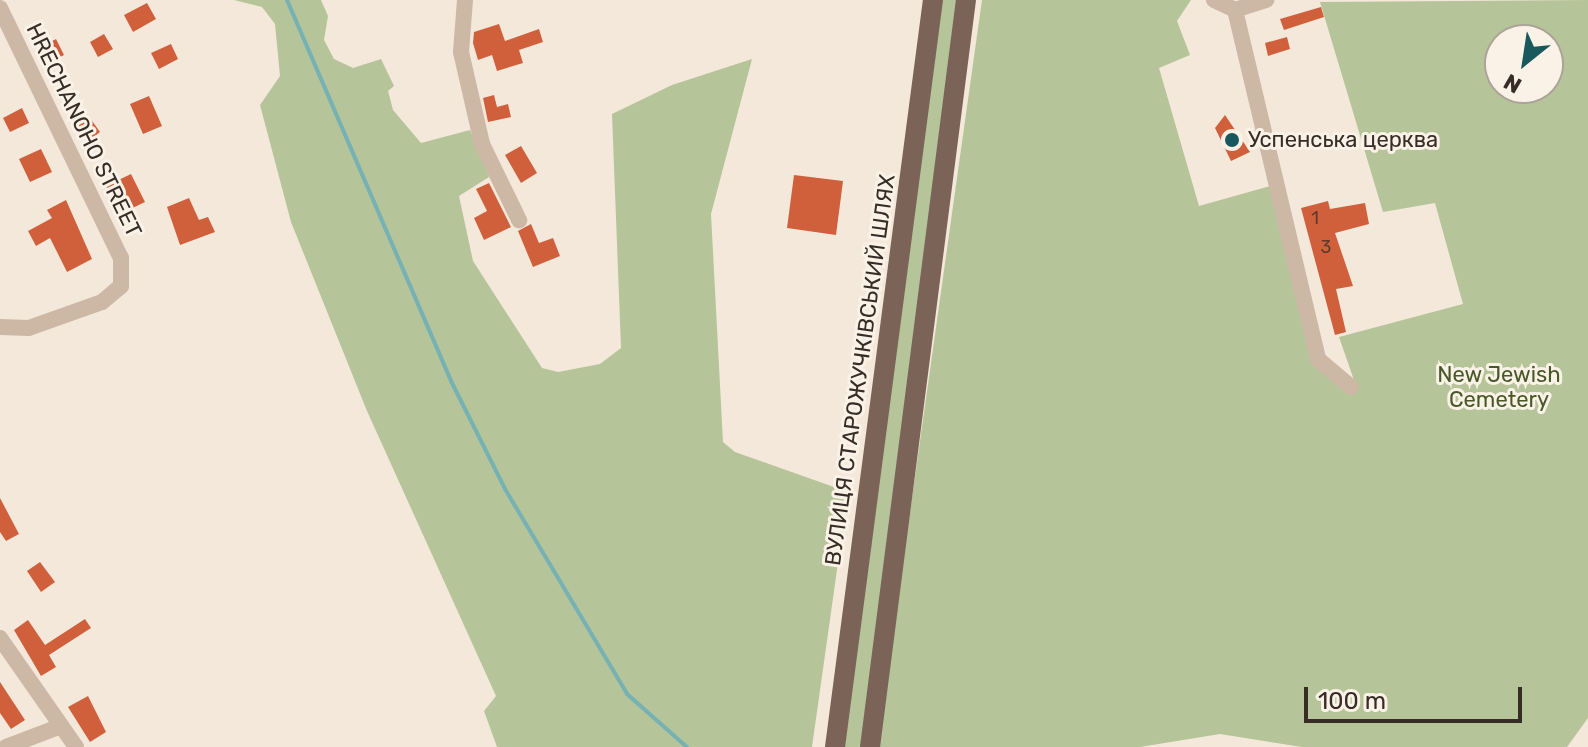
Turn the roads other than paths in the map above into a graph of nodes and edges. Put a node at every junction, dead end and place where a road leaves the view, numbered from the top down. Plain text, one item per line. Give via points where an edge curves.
1 (465, 0) edge
2 (933, 0) edge
3 (966, 0) edge
4 (1214, 0) edge
5 (1266, 0) edge
6 (0, 8) edge
7 (1235, 10) junction
8 (519, 220) dead end
9 (0, 327) edge
10 (1351, 387) dead end
11 (0, 638) edge
12 (61, 726) junction
13 (6, 747) edge
14 (76, 747) edge
15 (835, 747) edge
16 (870, 747) edge

1 - 8 street via 461,52 482,144
2 - 15 main road, ВУЛИЦЯ СТАРОЖУЧКІВСЬКИЙ ШЛЯХ
3 - 16 main road
4 - 7 street
5 - 7 street
6 - 9 street, HRECHANOHO STREET via 121,258 121,286 102,302 29,328
7 - 10 street via 1318,359
11 - 12 street
12 - 13 street
12 - 14 street

